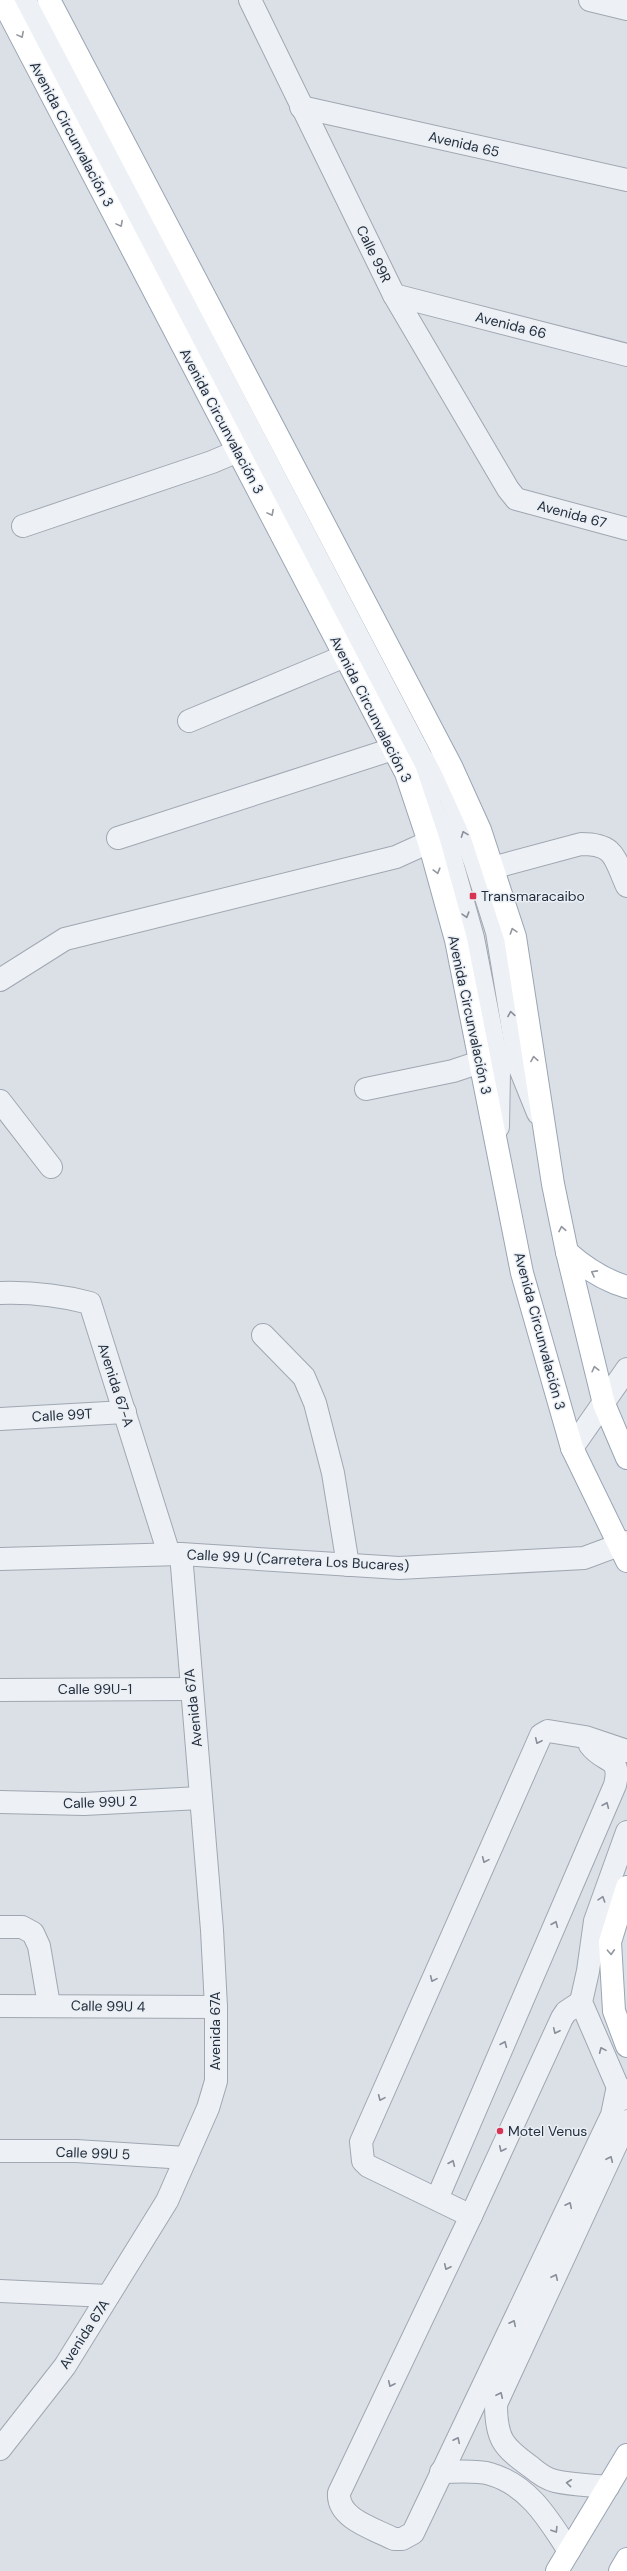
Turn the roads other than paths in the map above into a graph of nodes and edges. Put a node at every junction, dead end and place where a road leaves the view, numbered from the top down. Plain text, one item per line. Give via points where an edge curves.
1 (49, 0) edge
2 (250, 0) edge
3 (590, 0) edge
4 (8, 4) edge
5 (627, 9) edge
6 (301, 107) junction
7 (627, 180) edge
8 (394, 295) junction
9 (627, 355) edge
10 (238, 451) junction
11 (516, 499) joint
12 (23, 526) dead end
13 (627, 529) edge
14 (345, 656) junction
15 (189, 721) dead end
16 (394, 749) junction
17 (421, 757) junction
18 (118, 838) dead end
19 (429, 842) junction
20 (492, 868) junction
21 (627, 886) edge
22 (0, 980) edge
23 (480, 1062) junction
24 (366, 1089) dead end
25 (0, 1101) edge
26 (545, 1131) junction
27 (497, 1149) junction
28 (51, 1166) dead end
29 (566, 1252) junction
30 (627, 1287) edge
31 (0, 1293) edge
32 (263, 1335) dead end
33 (627, 1369) edge
34 (604, 1404) junction
35 (124, 1412) junction
36 (0, 1419) edge
37 (572, 1448) junction
38 (627, 1458) edge
39 (624, 1550) edge
40 (175, 1554) junction
41 (0, 1559) edge
42 (348, 1565) junction
43 (627, 1576) edge
44 (190, 1689) junction
45 (0, 1690) edge
46 (585, 1737) junction
47 (627, 1751) edge
48 (200, 1798) junction
49 (0, 1802) edge
50 (627, 1832) edge
51 (627, 1887) edge
52 (0, 1927) edge
53 (581, 2002) junction
54 (49, 2005) junction
55 (0, 2006) edge
56 (216, 2007) junction
57 (627, 2046) edge
58 (618, 2086) junction
59 (627, 2108) edge
60 (627, 2121) edge
61 (0, 2151) edge
62 (186, 2158) junction
63 (437, 2199) junction
64 (471, 2216) junction
65 (0, 2291) edge
66 (108, 2296) junction
67 (7, 2430) edge
68 (0, 2449) edge
69 (627, 2454) edge
70 (515, 2455) junction
71 (441, 2472) junction
72 (501, 2479) junction
73 (608, 2487) junction
74 (569, 2551) junction
75 (627, 2559) edge
76 (557, 2571) edge
77 (620, 2571) edge

1 - 20 main road via 451,766 480,830
2 - 6 street, Calle 99R
3 - 5 street
4 -> 10 main road, Avenida Circunvalación 3
4 - 17 street
6 - 7 street, Avenida 65
6 - 8 street, Calle 99R
8 - 9 street, Avenida 66
8 - 11 street, Calle 99R
10 - 12 street
10 -> 14 main road, Avenida Circunvalación 3
11 - 13 street, Avenida 67
14 - 15 street
14 - 16 main road, Avenida Circunvalación 3
16 - 18 street
16 - 19 main road, Avenida Circunvalación 3 via 406,773
26 -> 17 street via 519,1066 497,932 475,862 450,795
17 -> 27 street via 429,801 449,852 473,938 498,1065
19 - 22 street via 396,857 65,939
19 -> 23 main road, Avenida Circunvalación 3 via 456,940
20 - 21 street via 581,844 595,844 606,847 612,853
26 -> 20 main road via 515,938
23 - 24 street via 453,1071
23 - 27 main road, Avenida Circunvalación 3
25 - 28 street
29 -> 26 main road
27 - 37 main road, Avenida Circunvalación 3 via 522,1274
30 -> 29 main road via 586,1269
34 -> 29 main road
31 - 35 street, Avenida 67-A via 31,1292 90,1303
32 - 42 street via 304,1377 315,1403 333,1474
33 - 34 street
34 - 37 street
34 - 38 main road
35 - 36 street, Calle 99T
35 - 40 street, Avenida 67-A
37 - 39 main road, Avenida Circunvalación 3
39 - 42 street, Calle 99 U (Carretera Los Bucares) via 584,1558 399,1568
39 - 43 main road, Avenida Circunvalación 3
40 - 41 street, Calle 99 U (Carretera Los Bucares)
40 - 42 street, Calle 99 U (Carretera Los Bucares)
40 - 44 street, Avenida 67A
44 - 45 street, Calle 99U-1
44 - 48 street, Avenida 67A
46 - 47 street
63 -> 46 street via 615,1785 617,1767 596,1753
46 -> 63 street via 548,1730 538,1739 361,2142 363,2161 368,2166
48 - 49 street, Calle 99U 2 via 84,1804
48 - 56 street, Avenida 67A
53 -> 50 street via 594,1921
51 -> 57 main road via 610,1942 614,2011
52 - 54 street via 22,1927 33,1933 39,1946
58 -> 53 street
53 -> 64 street via 566,2012 562,2018
54 - 55 street, Calle 99U 4
54 - 56 street, Calle 99U 4
56 - 62 street, Avenida 67A via 216,2081 208,2108
58 - 59 street
71 -> 58 street via 612,2115
70 -> 60 street via 502,2442 496,2425 496,2404
61 - 62 street, Calle 99U 5 via 76,2151
62 - 66 street, Avenida 67A via 167,2201
63 - 64 street
64 -> 71 street via 339,2493 338,2502 345,2513 394,2539 402,2539 413,2533
65 - 66 street
66 - 67 street, Avenida 67A via 65,2366
67 - 68 street, Avenida 67A
69 - 73 main road
70 - 72 street
73 -> 70 street via 554,2481 544,2477
71 - 72 street via 489,2473
72 -> 74 street via 535,2501
73 - 74 main road
74 - 76 main road
75 - 77 main road

